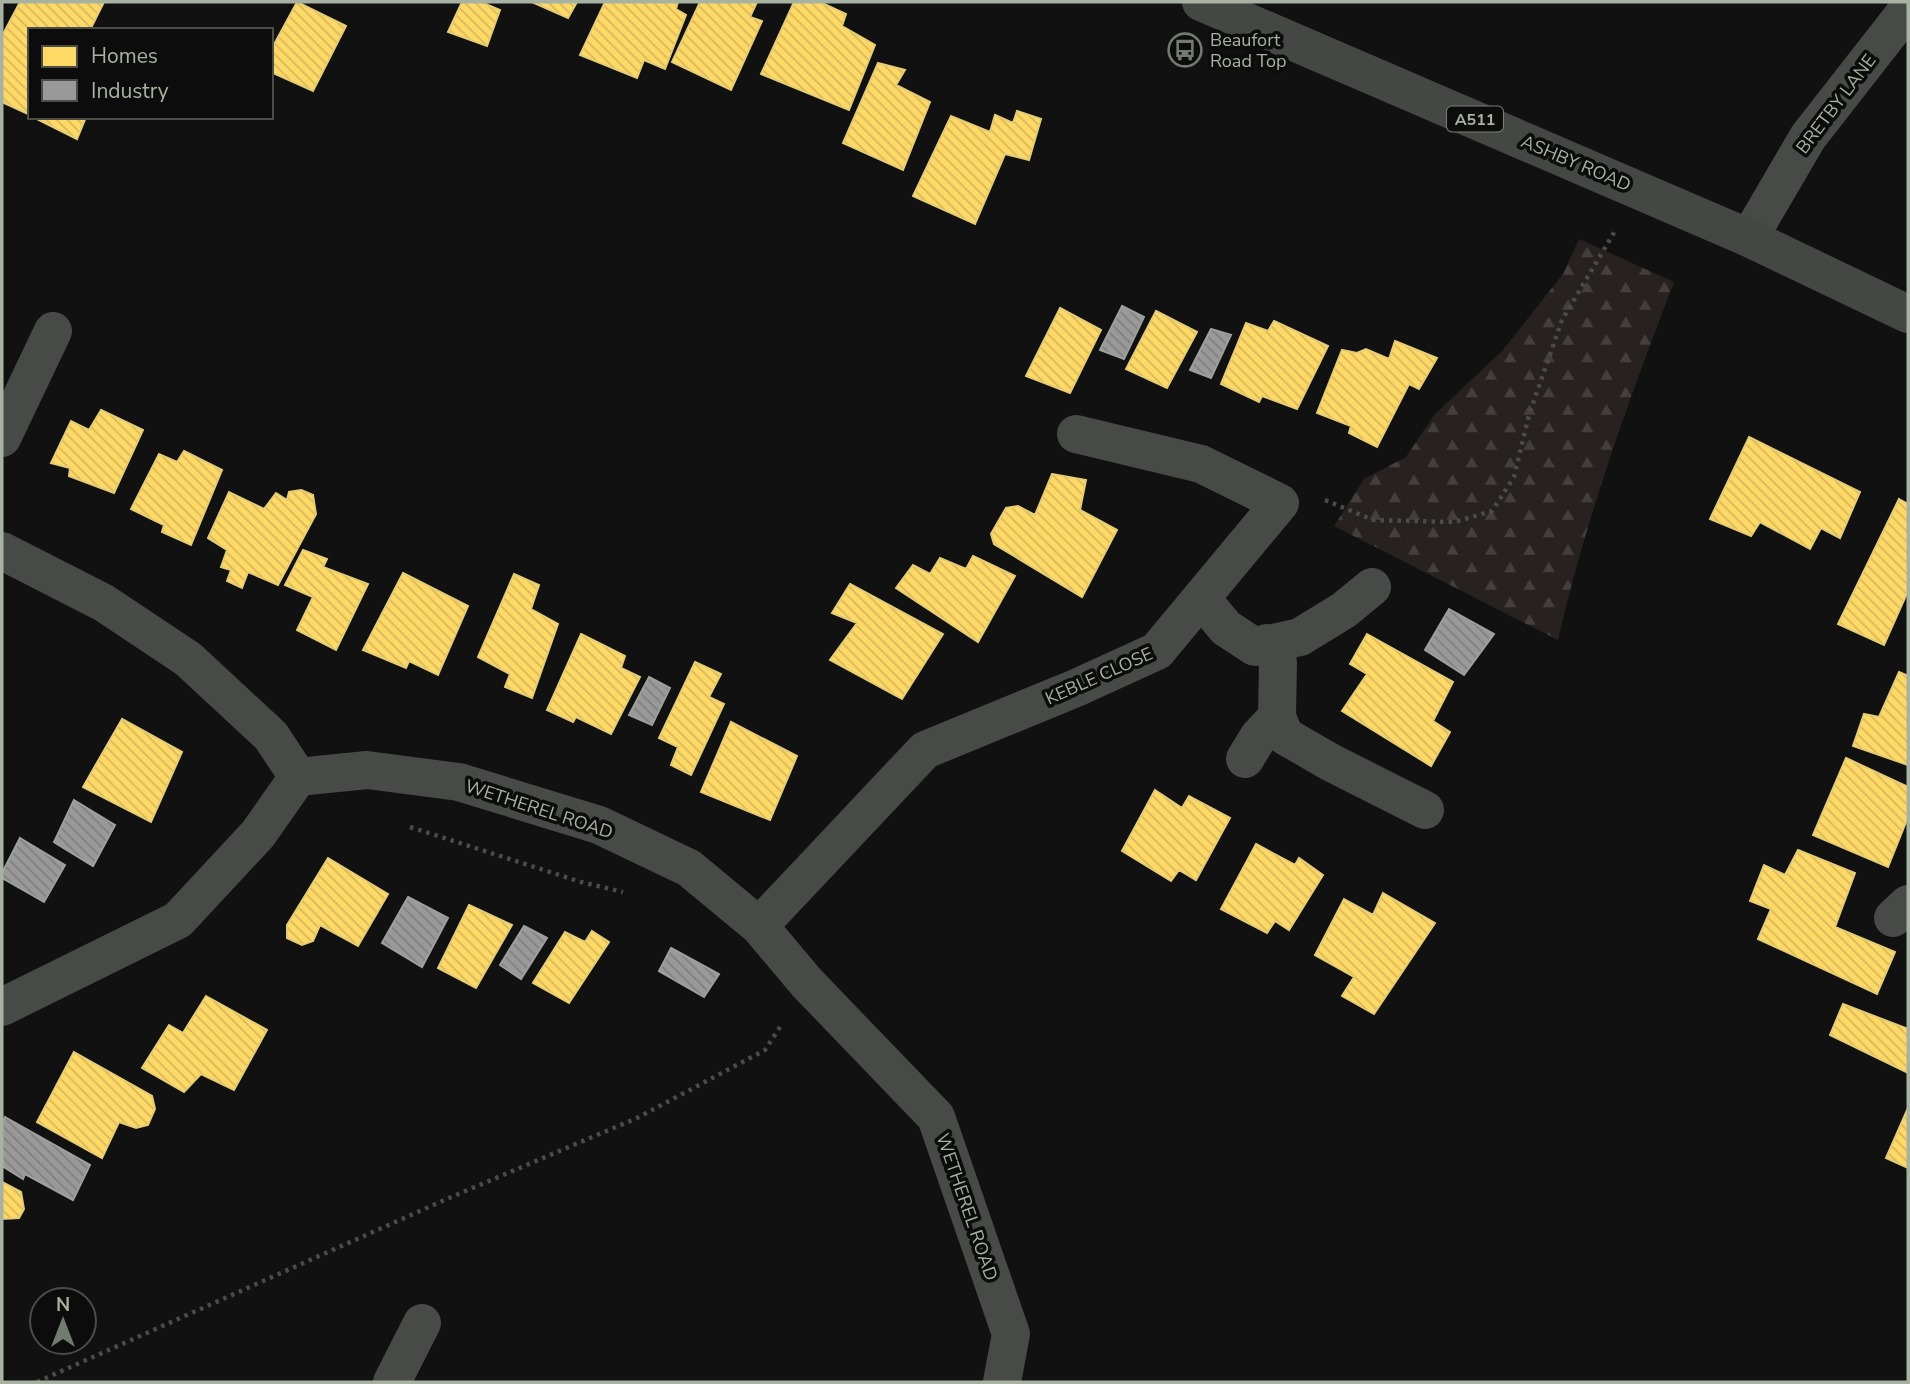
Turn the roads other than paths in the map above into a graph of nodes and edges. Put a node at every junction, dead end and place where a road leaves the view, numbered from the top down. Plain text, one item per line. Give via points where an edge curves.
1 (1201, 2) edge
2 (1908, 9) edge
3 (1749, 238) junction
4 (1908, 314) edge
5 (53, 331) dead end
6 (1076, 434) dead end
7 (2, 438) edge
8 (2, 551) edge
9 (1372, 587) dead end
10 (1200, 598) junction
11 (1267, 643) junction
12 (1277, 718) junction
13 (1245, 758) dead end
14 (299, 777) junction
15 (1424, 810) dead end
16 (759, 926) junction
17 (2, 1007) edge
18 (422, 1323) dead end
19 (392, 1382) edge
20 (1002, 1382) edge

1 - 3 highway, ASHBY ROAD / A511
2 - 3 street, BRETBY LANE via 1808,137
3 - 4 highway, ASHBY ROAD / A511
5 - 7 street
6 - 10 street, KEBLE CLOSE via 1201,464 1280,503
8 - 14 street via 104,603 188,659 271,736
9 - 11 street via 1300,637
10 - 11 street via 1226,628 1255,647
10 - 16 street, KEBLE CLOSE via 1157,651 925,750
11 - 12 street via 1278,662
12 - 13 street
12 - 15 street via 1285,736
14 - 16 street, WETHEREL ROAD via 367,770 459,782 599,825 689,868
14 - 17 street via 258,834 178,920
16 - 20 street, WETHEREL ROAD via 807,983 936,1116 1011,1334
18 - 19 street

